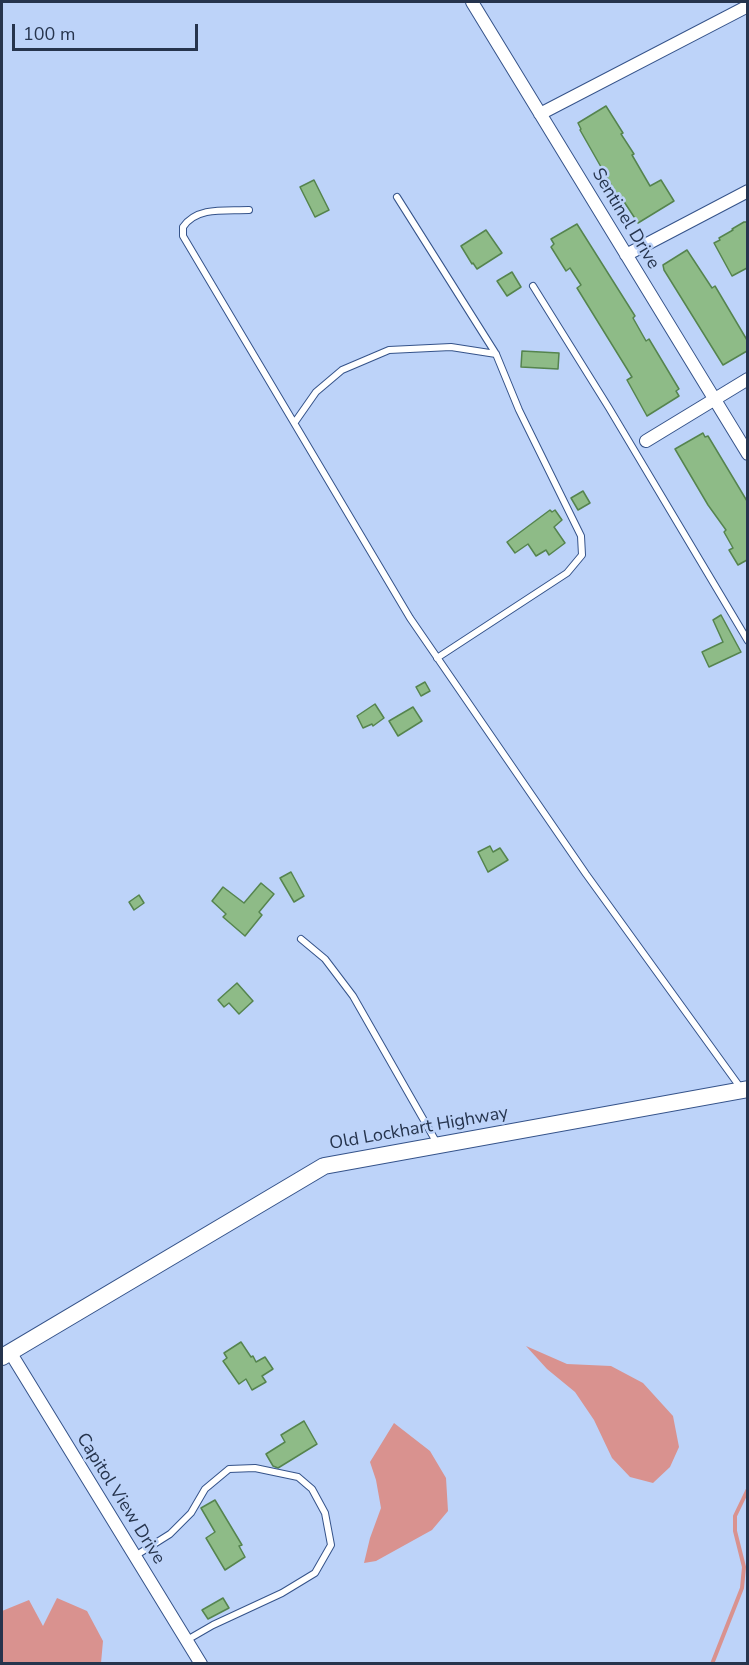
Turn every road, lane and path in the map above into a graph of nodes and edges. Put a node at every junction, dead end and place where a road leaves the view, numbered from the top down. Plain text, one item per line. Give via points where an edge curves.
1 (472, 2) edge
2 (747, 6) edge
3 (540, 114) junction
4 (747, 191) edge
5 (397, 197) dead end
6 (249, 210) dead end
7 (626, 255) junction
8 (533, 286) dead end
9 (496, 354) junction
10 (747, 379) edge
11 (714, 400) junction
12 (295, 422) junction
13 (646, 441) dead end
14 (747, 454) edge
15 (747, 641) edge
16 (437, 658) junction
17 (301, 939) dead end
18 (745, 1090) edge
19 (438, 1145) junction
20 (6, 1355) edge
21 (135, 1557) junction
22 (187, 1640) junction
23 (201, 1664) edge

1 - 3 street, Sentinel Drive
2 - 3 street
3 - 7 street, Sentinel Drive
4 - 7 street
5 - 9 lane
6 - 12 lane via 195,215 183,227 183,236
7 - 11 street, Sentinel Drive
8 - 15 lane
9 - 12 lane via 451,347 389,350 342,370 316,392
9 - 16 lane via 581,536 582,555 567,573
10 - 11 street
11 - 13 street
11 - 14 street, Sentinel Drive
12 - 16 lane
16 - 18 lane via 580,865
17 - 19 lane via 325,959 353,996
18 - 19 street, Old Lockhart Highway
19 - 20 street, Old Lockhart Highway via 324,1166
20 - 21 street, Capitol View Drive
21 - 22 street, Capitol View Drive
21 - 22 lane via 171,1534 191,1513 205,1489 229,1468 255,1468 297,1478 312,1489 325,1513 330,1545 315,1573
22 - 23 street, Capitol View Drive

